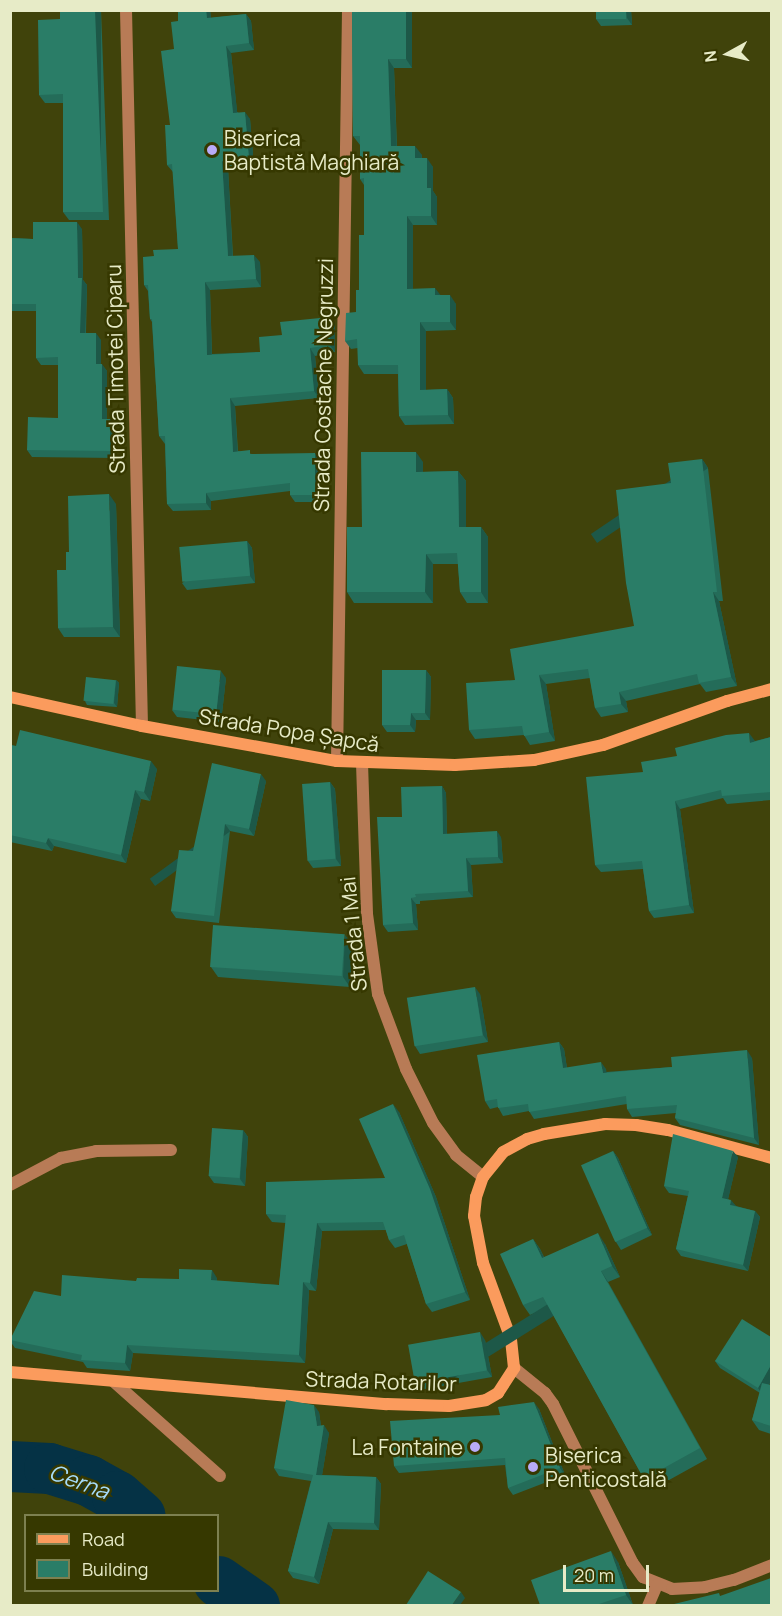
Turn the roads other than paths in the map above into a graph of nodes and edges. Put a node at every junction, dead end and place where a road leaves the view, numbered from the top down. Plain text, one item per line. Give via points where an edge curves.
1 (126, 10) edge
2 (348, 10) edge
3 (771, 689) edge
4 (10, 697) edge
5 (142, 726) junction
6 (337, 761) junction
7 (362, 763) junction
8 (171, 1150) dead end
9 (771, 1158) edge
10 (483, 1178) junction
11 (10, 1185) edge
12 (514, 1368) junction
13 (10, 1372) edge
14 (113, 1382) junction
15 (220, 1476) dead end
16 (771, 1565) edge
17 (657, 1585) junction
18 (648, 1605) edge

1 - 5 street, Strada Timotei Ciparu
2 - 6 street, Strada Costache Negruzzi
3 - 7 street, Strada Popa Șapcă via 565,754 455,765
4 - 5 street, Strada Popa Șapcă
5 - 6 street, Strada Popa Șapcă
6 - 7 street, Strada Popa Șapcă
7 - 10 street, Strada 1 Mai via 367,914 378,994 406,1069 433,1123 456,1155
8 - 11 street via 96,1152 61,1158
9 - 10 street via 668,1130 605,1124 527,1139 503,1152
10 - 12 street via 474,1216 477,1236 511,1339
12 - 14 street, Strada Rotarilor via 498,1393 486,1400 449,1406
12 - 17 street via 553,1404 632,1562 643,1577
13 - 14 street, Strada Rotarilor
14 - 15 street
16 - 17 street via 705,1587 672,1589
17 - 18 street

